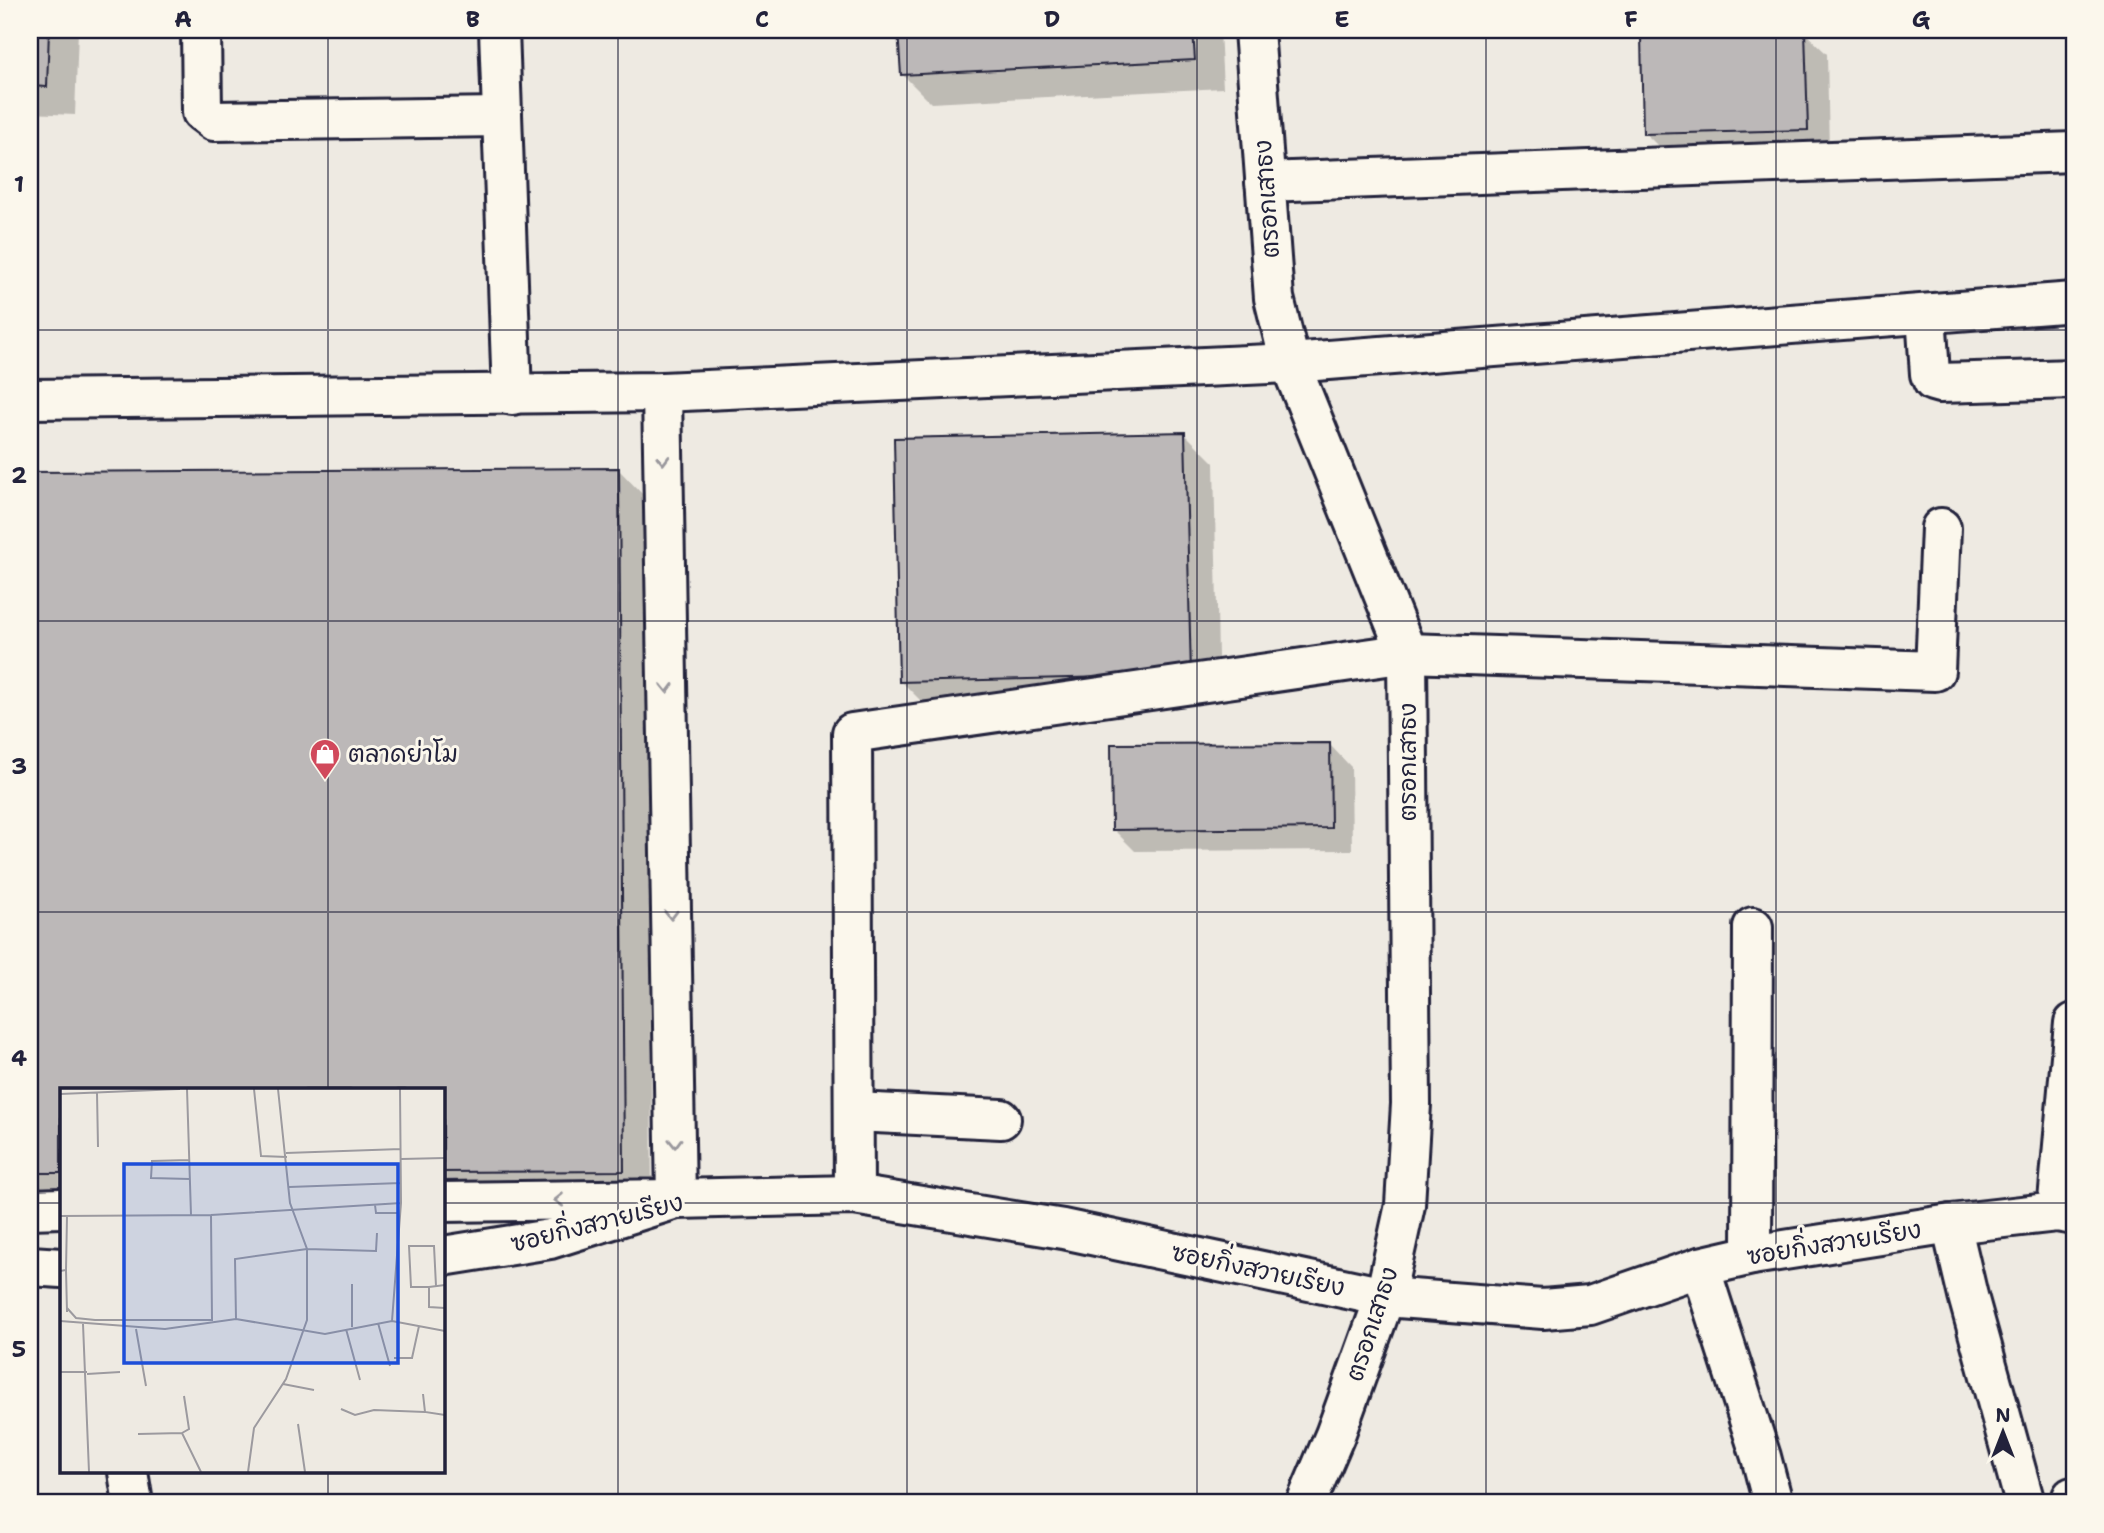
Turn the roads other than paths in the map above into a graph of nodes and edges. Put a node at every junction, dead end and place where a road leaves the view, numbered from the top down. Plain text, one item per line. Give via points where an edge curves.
1 (201, 30) edge
2 (499, 30) edge
3 (1254, 30) edge
4 (502, 117) junction
5 (2074, 152) edge
6 (1265, 182) junction
7 (2074, 302) edge
8 (1926, 314) junction
9 (1290, 363) junction
10 (2074, 380) edge
11 (662, 392) junction
12 (512, 395) junction
13 (30, 399) edge
14 (1941, 528) dead end
15 (1407, 653) junction
16 (1753, 927) dead end
17 (2074, 1023) edge
18 (854, 1111) junction
19 (1001, 1119) dead end
20 (854, 1195) junction
21 (676, 1199) junction
22 (444, 1202) edge
23 (60, 1208) edge
24 (30, 1209) edge
25 (2066, 1214) edge
26 (1951, 1224) junction
27 (1752, 1255) junction
28 (444, 1256) edge
29 (30, 1266) edge
30 (60, 1268) edge
31 (1700, 1268) junction
32 (1385, 1297) junction
33 (128, 1474) edge
34 (133, 1503) edge
35 (1306, 1503) edge
36 (1773, 1503) edge
37 (2025, 1503) edge

1 - 4 street via 202,112 214,121
2 - 4 street
3 - 6 street, ตรอกเสาธง
4 - 12 street
5 - 6 street
6 - 9 street, ตรอกเสาธง via 1274,298
7 - 8 street
8 - 9 street
8 - 10 street via 1933,381
9 - 11 street
9 - 15 street, ตรอกเสาธง
11 - 12 street
11 -> 21 street
12 - 13 street
14 - 15 street via 1935,671
15 - 18 street via 852,733
15 - 32 street, ตรอกเสาธง via 1411,1104 1405,1205
16 - 27 street
17 - 25 street
18 - 19 street
18 - 20 street
20 - 21 street, ซอยกิ่งสวายเรียง
20 - 32 street, ซอยกิ่งสวายเรียง via 1063,1229
21 -> 22 street
21 - 28 street, ซอยกิ่งสวายเรียง via 550,1239
23 - 24 street
25 - 26 street, ซอยกิ่งสวายเรียง
26 - 27 street, ซอยกิ่งสวายเรียง
26 - 37 street
27 - 31 street, ซอยกิ่งสวายเรียง
29 - 30 street
31 - 32 street, ซอยกิ่งสวายเรียง via 1590,1306 1543,1309
31 - 36 street
32 - 35 street, ตรอกเสาธง
33 - 34 street

